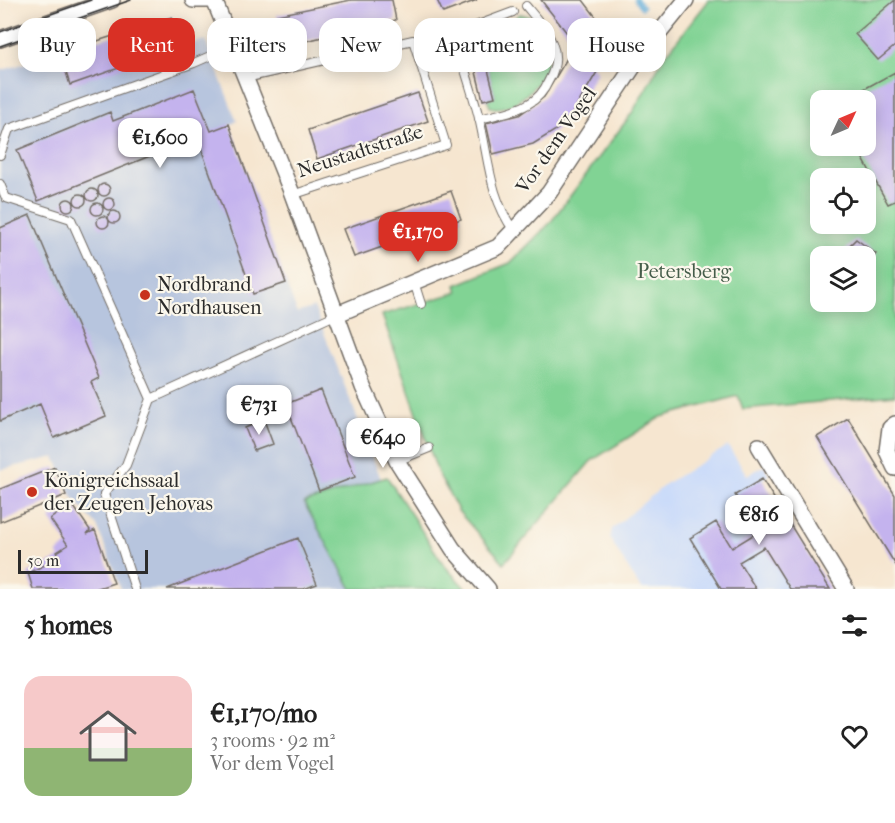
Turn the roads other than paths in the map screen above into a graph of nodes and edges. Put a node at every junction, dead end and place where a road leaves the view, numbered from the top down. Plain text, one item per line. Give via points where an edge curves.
1 (112, 0) edge
2 (193, 0) edge
3 (213, 0) edge
4 (686, 0) edge
5 (526, 6) dead end
6 (513, 12) dead end
7 (221, 18) edge
8 (0, 39) edge
9 (207, 57) edge
10 (244, 72) edge
11 (246, 78) junction
12 (479, 119) junction
13 (0, 155) edge
14 (0, 184) edge
15 (292, 195) junction
16 (3, 199) edge
17 (514, 231) junction
18 (414, 282) junction
19 (421, 304) dead end
20 (335, 315) junction
21 (151, 399) junction
22 (895, 424) edge
23 (759, 446) dead end
24 (429, 448) dead end
25 (397, 461) junction
26 (895, 468) edge
27 (135, 589) edge
28 (488, 589) edge
29 (846, 589) edge

1 - 8 street
2 - 3 street
3 - 7 street, Neustadtstraße
4 - 17 street, Vor dem Vogel via 639,58 549,193
5 - 12 lane via 548,33 556,53 554,71 544,90 528,104
6 - 12 lane via 454,34
9 - 13 lane via 9,129
10 - 11 street, Neustadtstraße
11 - 15 street, Neustadtstraße
11 - 15 lane, Neustadtstraße via 413,40 446,146
12 - 17 lane via 493,189 501,213
14 - 16 lane
15 - 20 street, Neustadtstraße
16 - 21 lane via 71,219
17 - 18 street, Vor dem Vogel via 498,246
18 - 19 lane
18 - 20 street, Vor dem Vogel
20 - 21 lane
20 - 25 street, Neustadtstraße
21 - 27 lane via 126,465 104,494
22 - 26 street via 890,428 887,451
23 - 29 street
24 - 25 lane
25 - 28 street, Neustadtstraße via 453,549

